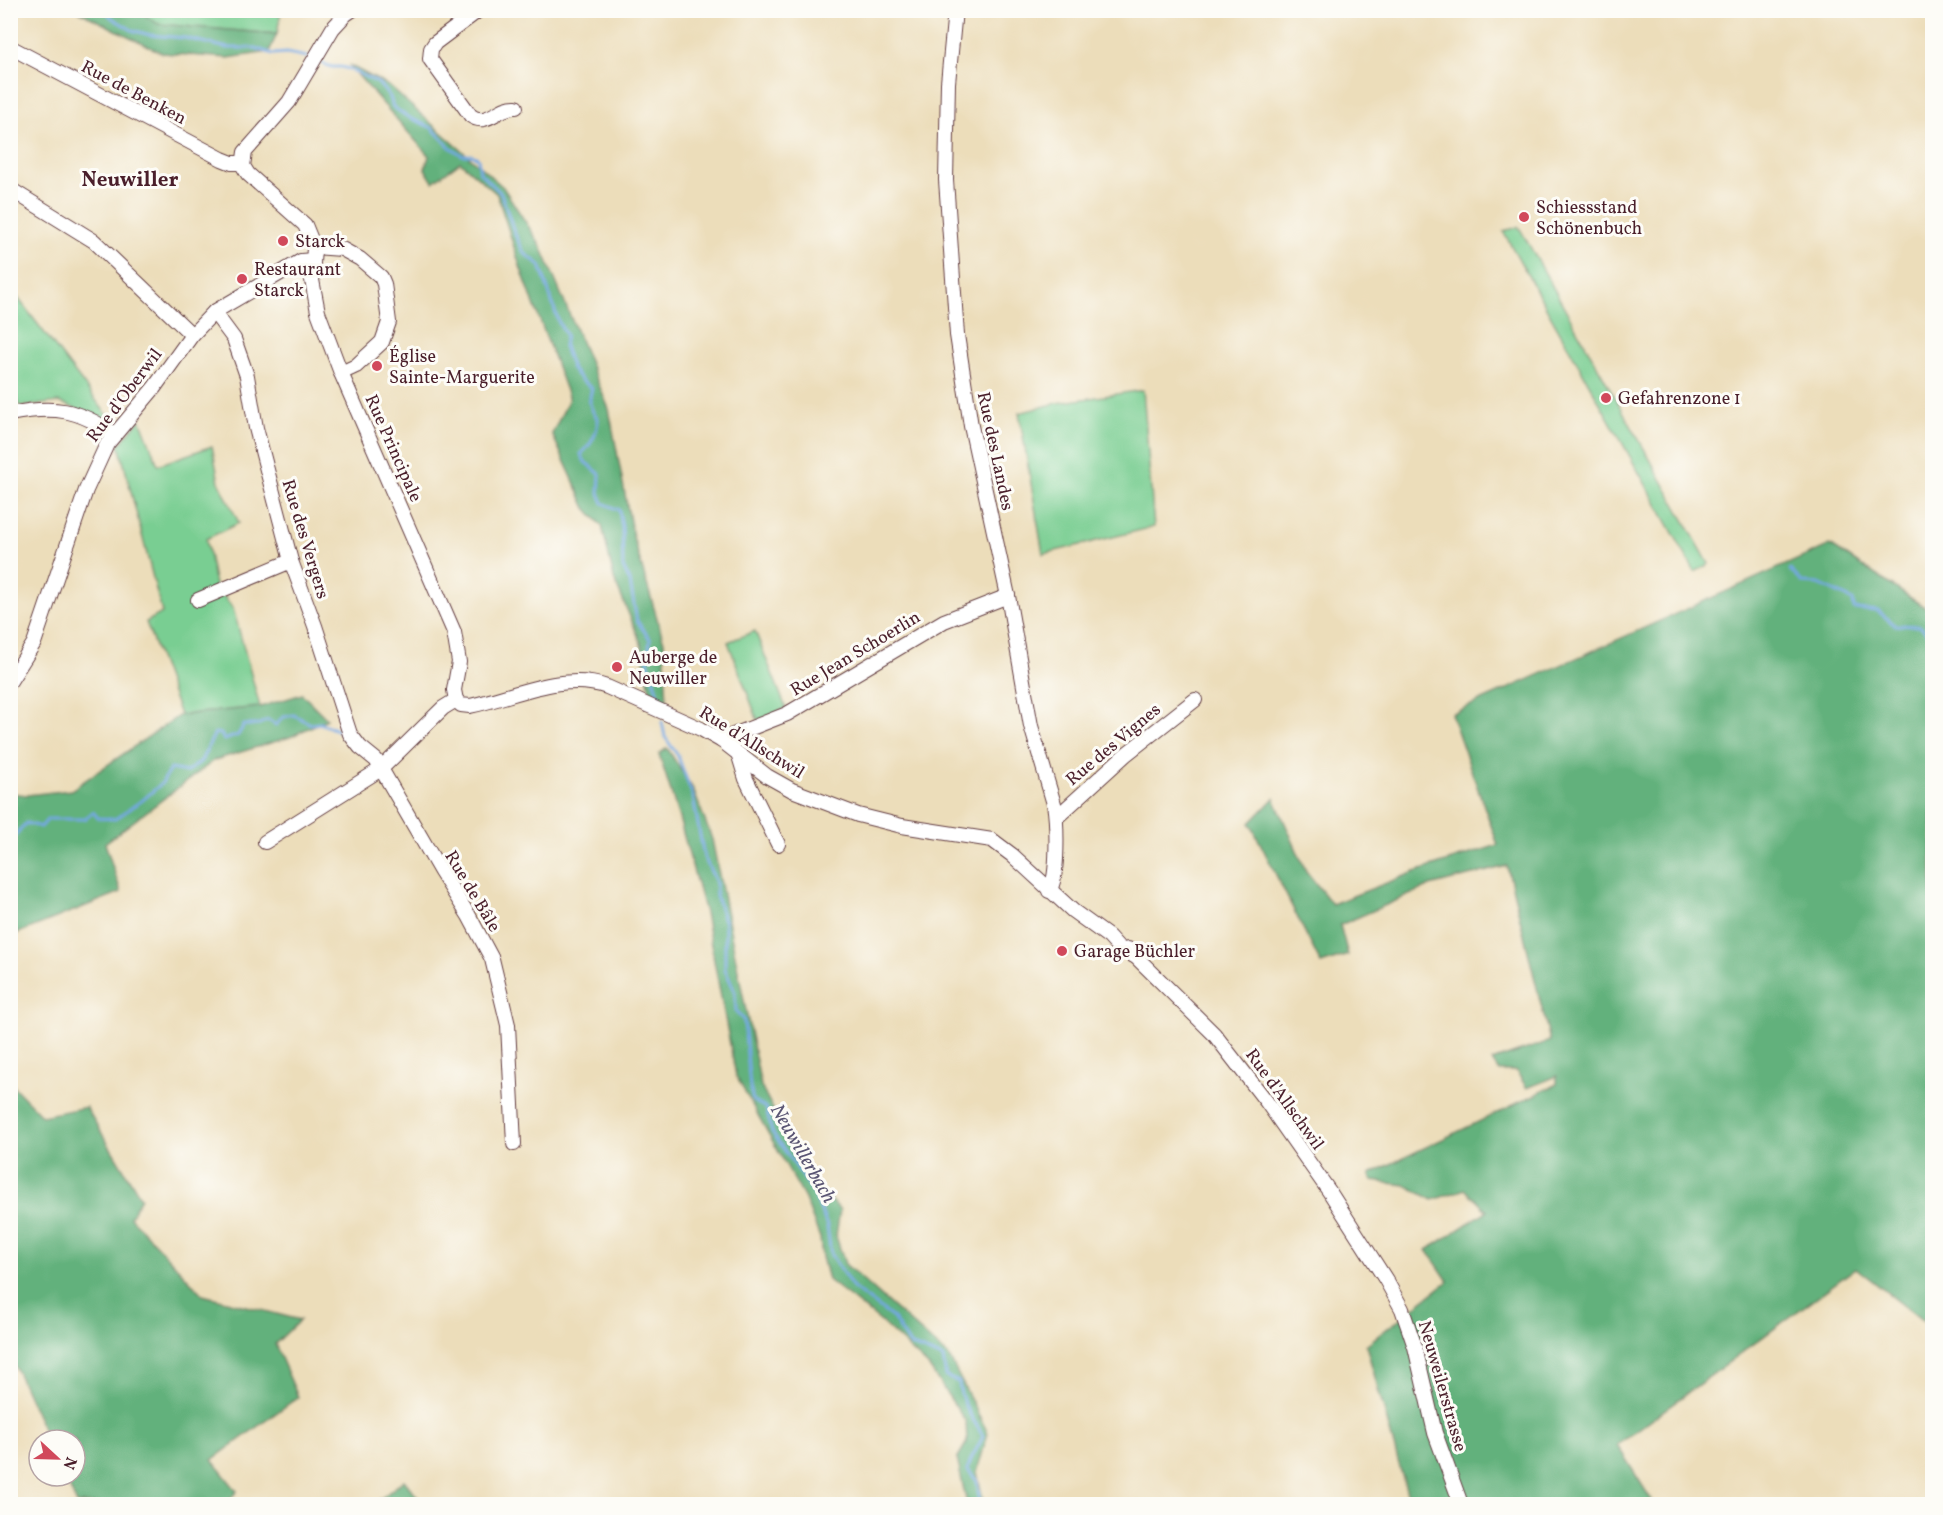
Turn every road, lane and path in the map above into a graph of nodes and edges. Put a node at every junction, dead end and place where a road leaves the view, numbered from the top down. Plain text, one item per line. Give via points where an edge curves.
1 (352, 10) edge
2 (479, 10) edge
3 (955, 10) edge
4 (10, 47) edge
5 (516, 107) dead end
6 (243, 164) junction
7 (10, 189) edge
8 (314, 254) junction
9 (214, 312) junction
10 (192, 335) junction
11 (341, 373) junction
12 (10, 414) edge
13 (114, 434) junction
14 (291, 561) junction
15 (1008, 596) junction
16 (198, 600) dead end
17 (10, 681) edge
18 (456, 700) junction
19 (1194, 700) dead end
20 (722, 741) junction
21 (739, 756) junction
22 (381, 769) junction
23 (1056, 817) junction
24 (265, 842) dead end
25 (778, 844) dead end
26 (1049, 891) junction
27 (514, 1144) dead end
28 (1386, 1280) joint
29 (1461, 1504) edge

1 - 6 street via 333,28 299,87 243,156
2 - 5 street via 435,43 430,58 475,119 482,121
3 - 15 street, Rue des Landes via 948,83 946,180 957,335 971,426
4 - 6 street, Rue de Benken via 222,159
6 - 8 street, Rue Principale via 248,174 305,225
7 - 10 street via 94,242
8 - 9 street, Rue d'Oberwil
8 - 11 street, Rue Principale via 312,280 318,312
8 - 11 street via 342,249 360,259 384,284 389,322 382,342 356,366
9 - 10 street, Rue d'Oberwil
9 - 14 street, Rue des Vergers via 234,339 247,376 256,428
10 - 13 street, Rue d'Oberwil
11 - 18 street, Rue Principale via 454,632 459,662
12 - 13 street via 65,410 94,420
13 - 17 street, Rue d'Oberwil via 93,471 34,643
14 - 16 street
14 - 22 street, Rue des Vergers via 350,734
15 - 20 street, Rue Jean Schoerlin via 944,621 787,714
15 - 23 street, Rue des Landes via 1031,726
18 - 20 street, Rue d'Allschwil via 470,706 557,683 593,681
18 - 22 street
19 - 23 street, Rue des Vignes
20 - 21 street, Rue d'Allschwil
21 - 25 street
21 - 26 street, Rue d'Allschwil via 792,790 858,815 992,840
22 - 24 street
22 - 27 street, Rue de Bâle via 492,958 509,1035
23 - 26 street, Rue des Landes via 1055,879
26 - 28 street, Rue d'Allschwil via 1134,956 1214,1034 1329,1191
28 - 29 street, Neuweilerstrasse via 1402,1309 1415,1347 1435,1433

